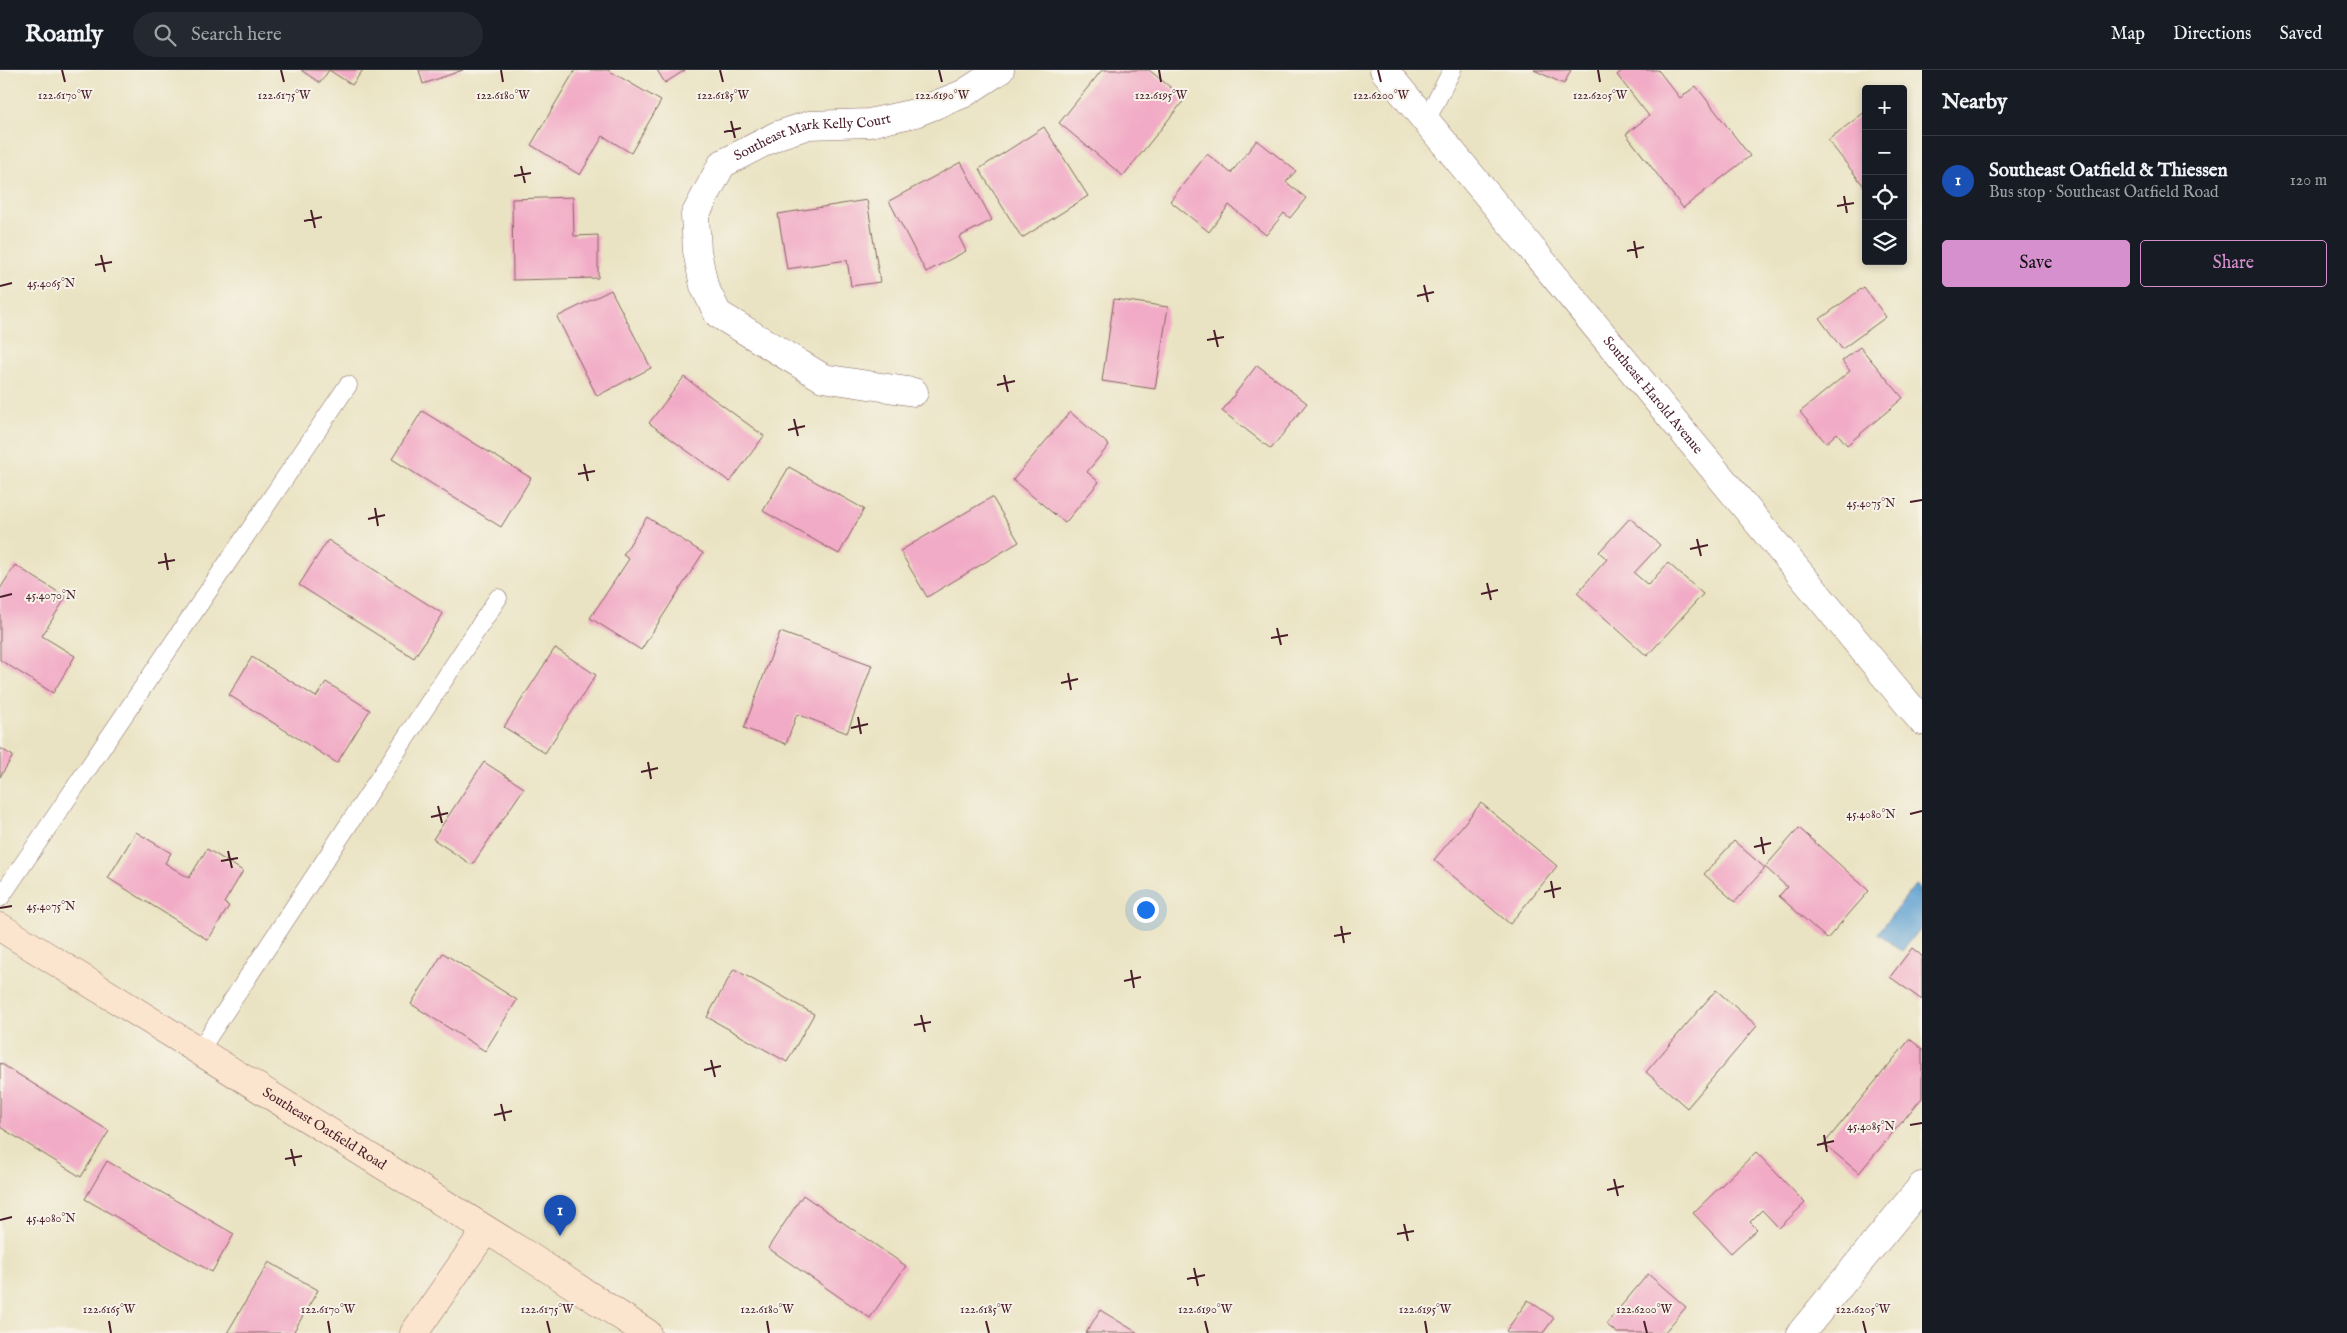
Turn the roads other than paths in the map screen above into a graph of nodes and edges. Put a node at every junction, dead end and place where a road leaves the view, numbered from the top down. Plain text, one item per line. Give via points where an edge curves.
1 (1000, 70) edge
2 (1384, 70) edge
3 (1452, 70) edge
4 (1426, 121) junction
5 (348, 385) dead end
6 (914, 392) dead end
7 (498, 598) dead end
8 (1922, 721) edge
9 (0, 898) edge
10 (0, 926) edge
11 (200, 1051) junction
12 (1922, 1186) edge
13 (485, 1231) junction
14 (414, 1333) edge
15 (647, 1333) edge
16 (1801, 1333) edge

1 - 6 street, Southeast Mark Kelly Court via 962,94 915,113 870,122 809,125 778,135 722,164 695,215 697,251 704,286 718,314 823,378
2 - 4 street, Southeast Harold Avenue
3 - 4 lane
4 - 8 street, Southeast Harold Avenue
5 - 9 lane
7 - 11 lane
10 - 11 main road, Southeast Oatfield Road
11 - 13 main road, Southeast Oatfield Road
12 - 16 street
13 - 14 main road
13 - 15 main road, Southeast Oatfield Road

